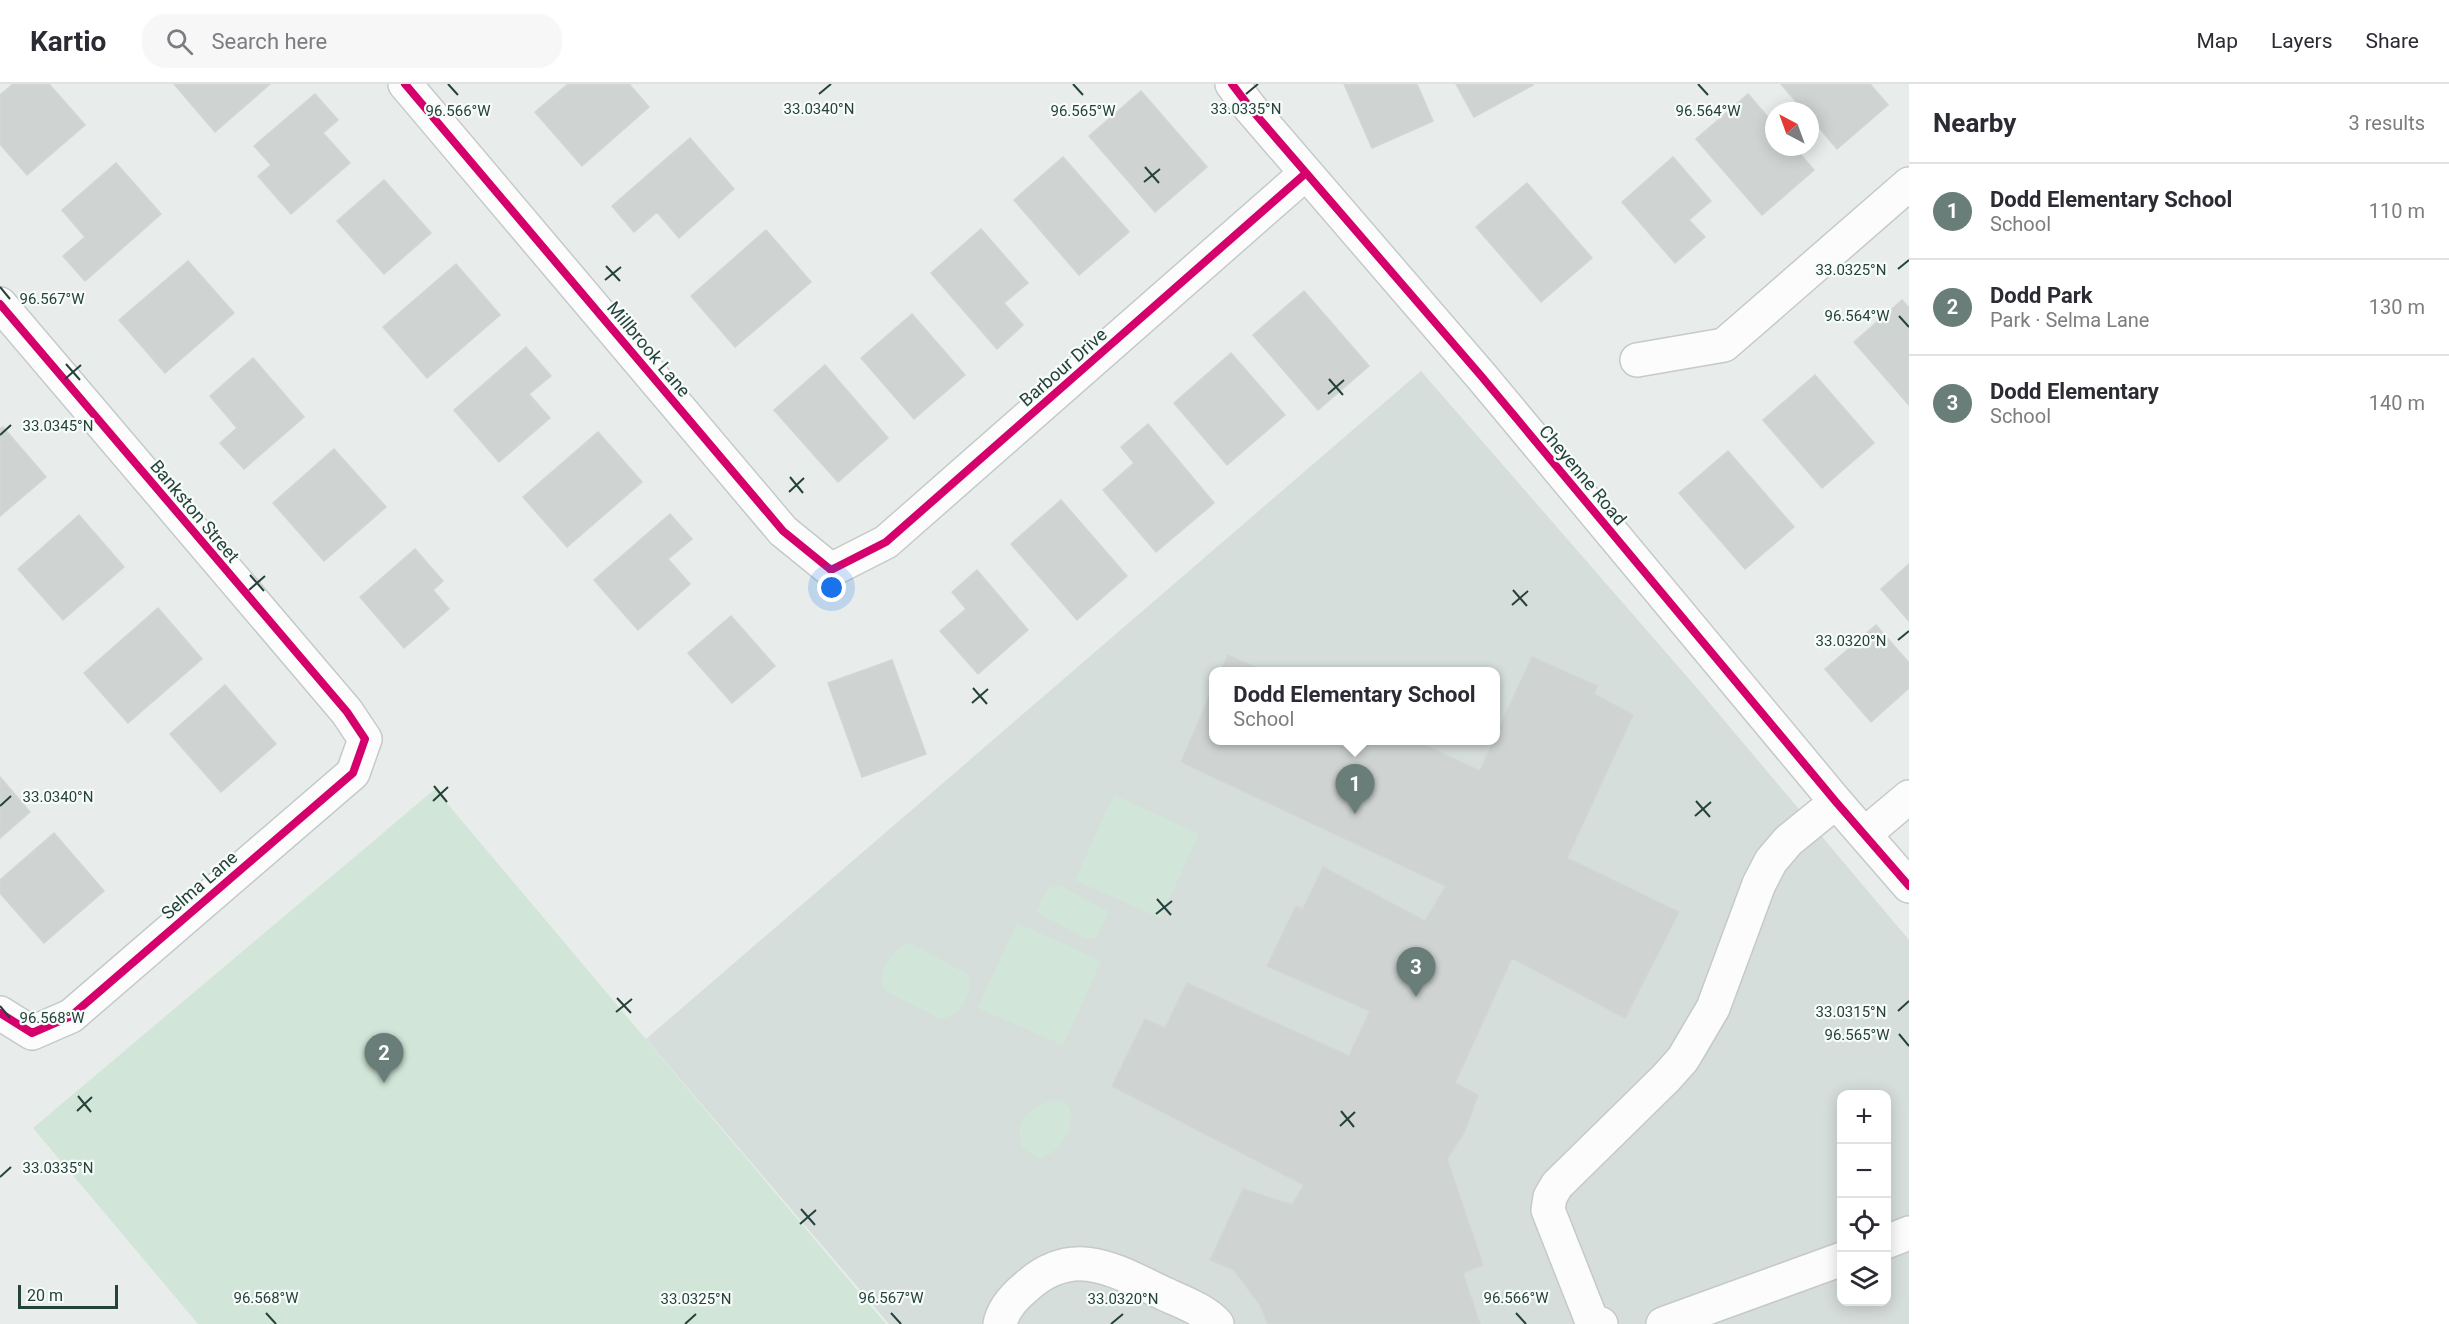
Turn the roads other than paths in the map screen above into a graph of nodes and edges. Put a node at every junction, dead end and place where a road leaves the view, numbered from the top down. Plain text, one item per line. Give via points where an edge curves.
1 (405, 84) edge
2 (1232, 84) edge
3 (1306, 173) junction
4 (1909, 184) edge
5 (0, 304) edge
6 (1637, 360) dead end
7 (831, 570) joint
8 (365, 739) joint
9 (1909, 797) edge
10 (1836, 802) junction
11 (1865, 834) junction
12 (1909, 886) edge
13 (0, 1012) edge
14 (1909, 1233) edge
15 (1891, 1240) edge
16 (1837, 1261) edge
17 (1594, 1322) edge
18 (1000, 1324) edge
19 (1217, 1324) edge
20 (1663, 1324) edge

1 - 7 street, Millbrook Lane via 783,531
2 - 3 street, Cheyenne Road
3 - 7 street, Barbour Drive via 886,542
3 - 10 street, Cheyenne Road via 1482,377
4 - 6 street via 1724,345
5 - 8 street, Bankston Street via 347,712
8 - 13 street, Selma Lane via 353,773 70,1016 32,1033
9 - 11 street
10 - 11 street, Cheyenne Road
10 - 17 street via 1788,841 1771,861 1713,1008 1683,1059 1567,1175 1550,1197 1548,1210
11 - 12 street, Cheyenne Road
14 - 15 street
16 - 20 street
18 - 19 street via 1015,1297 1036,1278 1056,1267 1080,1262 1104,1266 1192,1307

